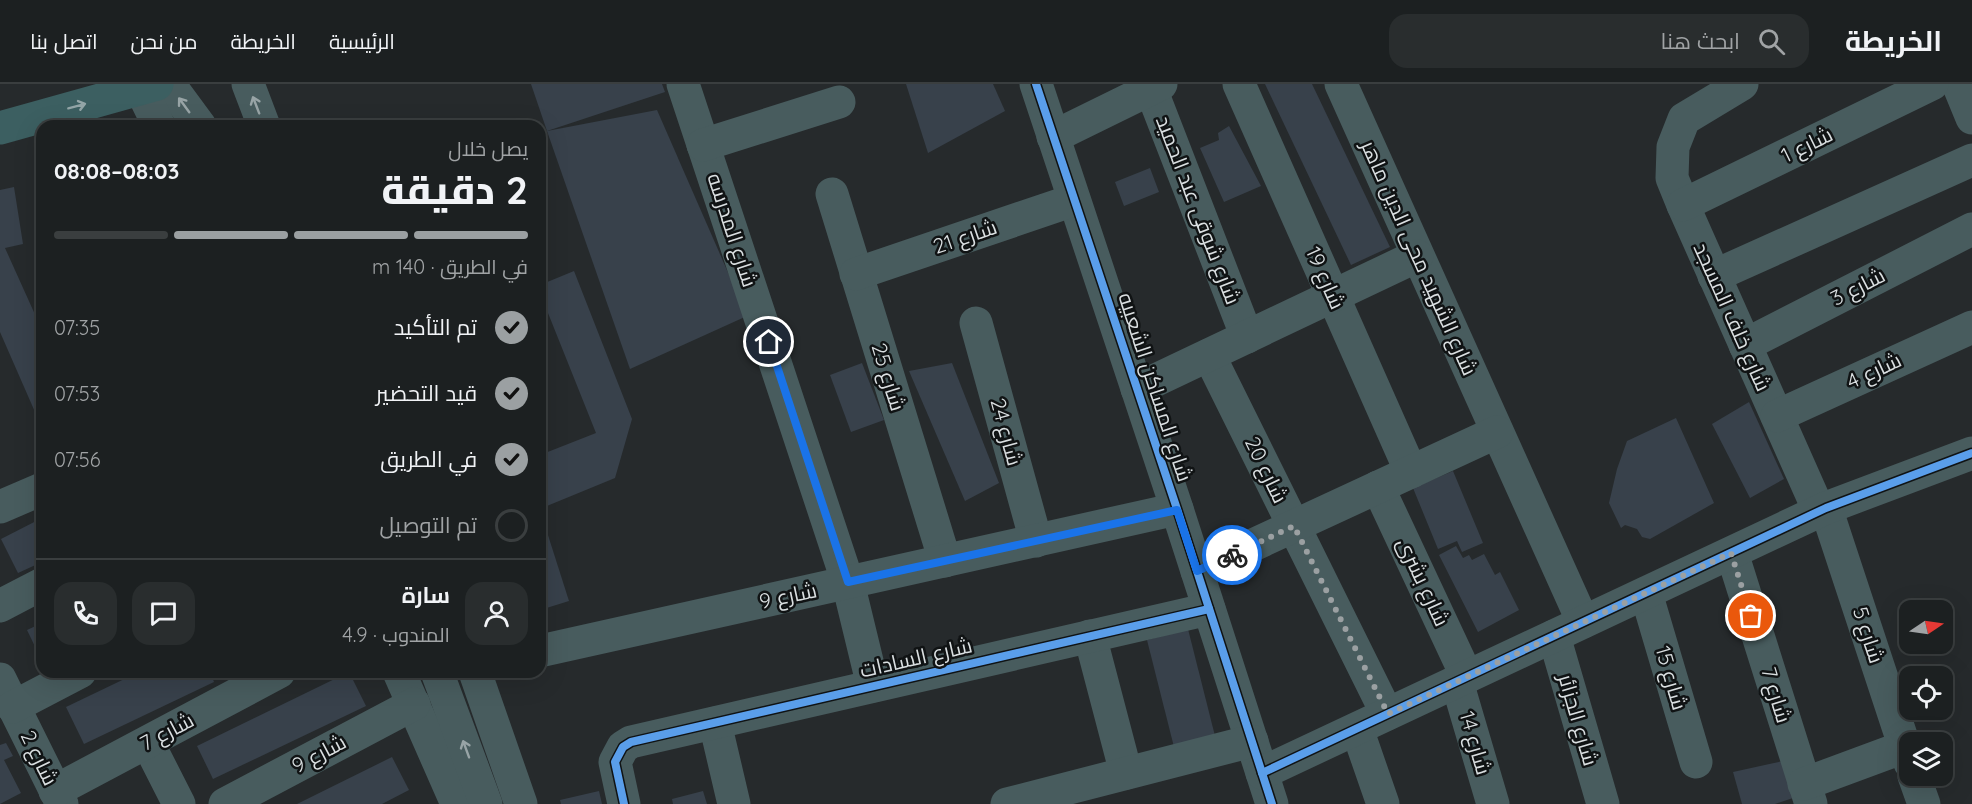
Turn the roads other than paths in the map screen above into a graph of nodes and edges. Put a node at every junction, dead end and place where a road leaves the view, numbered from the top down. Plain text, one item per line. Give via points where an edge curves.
1 (248, 84) edge
2 (683, 84) edge
3 (1036, 84) edge
4 (1239, 84) edge
5 (1341, 84) edge
6 (1742, 84) edge
7 (1932, 84) edge
8 (1958, 84) edge
9 (156, 86) edge
10 (1154, 86) edge
11 (839, 102) dead end
12 (1972, 118) edge
13 (159, 120) edge
14 (193, 120) edge
15 (262, 120) edge
16 (0, 128) edge
17 (1053, 137) junction
18 (703, 145) junction
19 (1972, 160) edge
20 (832, 194) dead end
21 (1074, 200) junction
22 (1683, 206) junction
23 (1972, 229) edge
24 (1418, 256) junction
25 (856, 274) junction
26 (1714, 276) junction
27 (1333, 296) junction
28 (976, 323) dead end
29 (1972, 327) edge
30 (1247, 337) junction
31 (1745, 345) junction
32 (1209, 355) junction
33 (1137, 389) junction
34 (1777, 416) junction
35 (1497, 432) junction
36 (1972, 453) edge
37 (1411, 472) junction
38 (1378, 487) junction
39 (36, 492) edge
40 (0, 507) edge
41 (1823, 509) junction
42 (1177, 510) junction
43 (1294, 526) junction
44 (1036, 541) junction
45 (1731, 553) junction
46 (945, 561) junction
47 (1197, 571) junction
48 (848, 582) junction
49 (36, 587) edge
50 (1646, 593) junction
51 (0, 606) edge
52 (1209, 609) junction
53 (1568, 629) junction
54 (1090, 636) junction
55 (546, 650) edge
56 (59, 678) edge
57 (268, 678) edge
58 (402, 678) edge
59 (439, 678) edge
60 (477, 678) edge
61 (1462, 679) junction
62 (873, 686) junction
63 (7, 693) edge
64 (414, 704) junction
65 (1388, 714) junction
66 (715, 723) junction
67 (1357, 729) junction
68 (1899, 733) edge
69 (1252, 741) junction
70 (148, 743) junction
71 (1696, 762) dead end
72 (1899, 765) edge
73 (1126, 773) junction
74 (1262, 773) junction
75 (1918, 786) edge
76 (1807, 794) edge
77 (59, 797) edge
78 (450, 802) edge
79 (179, 804) edge
80 (225, 804) edge
81 (486, 804) edge
82 (521, 804) edge
83 (624, 804) edge
84 (734, 804) edge
85 (1007, 804) edge
86 (1272, 804) edge
87 (1383, 804) edge
88 (1493, 804) edge
89 (1603, 804) edge
90 (1924, 804) edge

15 -> 1 street
2 - 18 street, شارع المدرسه
3 - 17 street, شارع المساكن الشعبيه
4 - 27 street, شارع 19
5 - 24 street, شارع الشهيد محى الدين ماهر
6 - 22 street, شارع خلف المسجد via 1684,119 1673,147 1672,178
7 - 22 street, شارع 1
8 - 12 street
9 - 13 street
14 -> 9 street
16 -> 9 highway
10 - 17 street
10 - 30 street, شارع شوقى عبد الحميد
11 - 18 street
17 - 21 street, شارع المساكن الشعبيه
18 - 48 street, شارع المدرسه
19 - 26 street
20 - 25 street, شارع 25
21 - 25 street, شارع 21
21 - 33 street, شارع المساكن الشعبيه
22 - 26 street, شارع خلف المسجد
23 - 31 street, شارع 3
24 - 27 street
24 - 35 street, شارع الشهيد محى الدين ماهر
25 - 46 street, شارع 25
26 - 31 street, شارع خلف المسجد
27 - 30 street
27 - 37 street, شارع 19
28 - 44 street, شارع 24
29 - 34 street, شارع 4
30 - 32 street
31 - 34 street, شارع خلف المسجد
32 - 33 street
32 - 43 street, شارع 20
33 - 42 street, شارع المساكن الشعبيه
34 - 41 street, شارع خلف المسجد
35 - 37 street
35 - 53 street, شارع الشهيد محى الدين ماهر
36 - 41 street
37 - 38 street
38 - 43 street
38 - 61 street, شارع بشرى
39 - 40 street
41 - 45 street
41 - 68 street, شارع 5
42 - 44 street, شارع 9
42 - 47 street, شارع المساكن الشعبيه
43 - 47 street
43 - 65 street, شارع 20
44 - 46 street, شارع 9
45 - 50 street
45 - 76 street, شارع 7
46 - 48 street, شارع 9
47 - 52 street, شارع المساكن الشعبيه
48 - 55 street, شارع 9
48 - 62 street, شارع المدرسه
49 - 51 street
50 - 53 street
50 - 71 street, شارع 15
52 - 54 street, شارع السادات
52 - 69 street, شارع المساكن الشعبيه
53 - 61 street
53 - 89 street, شارع الجزائر
54 - 62 street, شارع السادات
54 - 73 street
56 - 63 street
57 - 70 street, شارع 7
58 - 64 street
81 -> 59 street
60 - 82 street
61 - 65 street
61 - 88 street, شارع 14
62 - 66 street, شارع السادات
63 - 77 street, شارع 2
64 - 78 street
64 - 80 street, شارع 9
65 - 67 street
66 - 83 street, شارع السادات via 631,742 615,762
66 - 84 street
67 - 74 street
67 - 87 street
69 - 73 street
69 - 74 street, شارع المساكن الشعبيه
70 - 77 street, شارع 7
70 - 79 street
72 - 76 street
73 - 85 street
74 - 86 street, شارع المساكن الشعبيه
75 - 90 street, شارع 5

